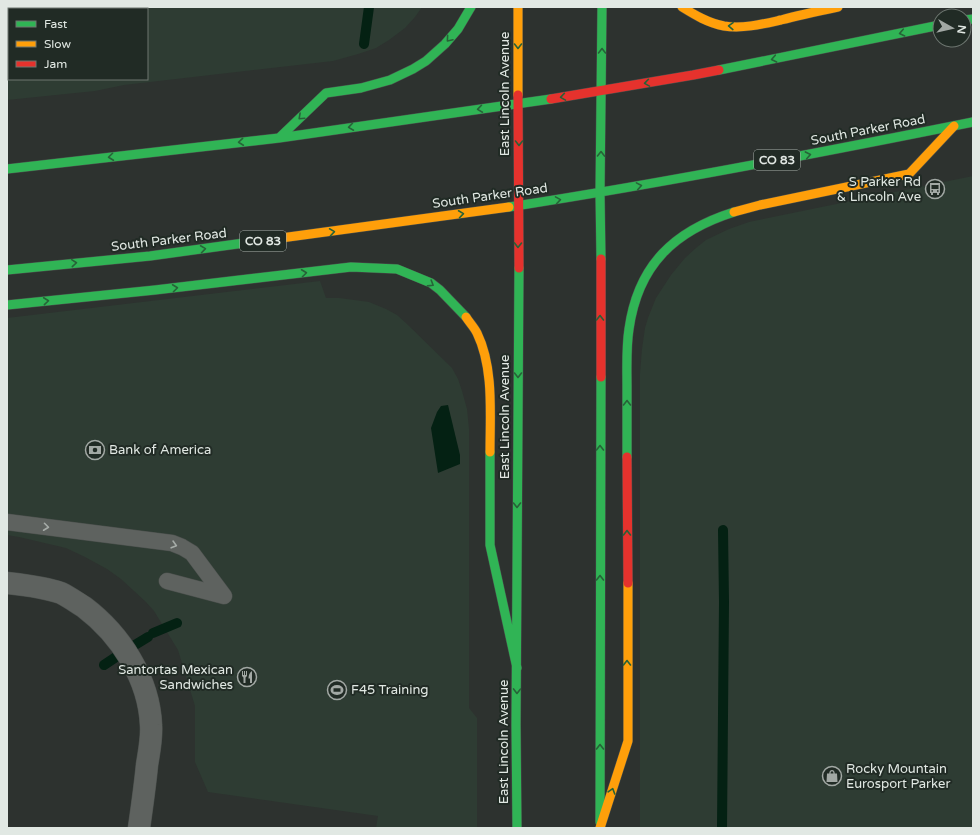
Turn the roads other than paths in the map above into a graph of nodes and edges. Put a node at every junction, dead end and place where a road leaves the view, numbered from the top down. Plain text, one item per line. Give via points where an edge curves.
1 (471, 7) edge
2 (518, 7) edge
3 (602, 7) edge
4 (682, 7) edge
5 (838, 7) edge
6 (932, 27) edge
7 (601, 90) junction
8 (518, 104) junction
9 (973, 122) edge
10 (954, 126) junction
11 (279, 138) junction
12 (7, 169) edge
13 (600, 193) junction
14 (519, 206) junction
15 (7, 270) edge
16 (7, 305) edge
17 (7, 522) edge
18 (167, 581) dead end
19 (7, 582) edge
20 (517, 668) junction
21 (139, 828) edge
22 (517, 828) edge
23 (600, 828) edge

1 -> 11 main road via 458,29 426,61 390,80 326,94
2 -> 8 main road, East Lincoln Avenue
7 -> 3 main road
5 -> 4 main road via 761,24 737,26 715,24
6 -> 7 main road via 693,75
7 -> 8 main road
13 -> 7 main road
8 -> 11 main road
8 -> 14 main road, East Lincoln Avenue
9 - 10 main road, South Parker Road / CO 83
13 -> 10 main road, South Parker Road / CO 83
23 -> 10 main road via 628,741 628,350 630,323 641,285 655,262 669,246 700,225 760,205 909,174
11 -> 12 main road
14 -> 13 main road, South Parker Road / CO 83
23 -> 13 main road
15 -> 14 main road, South Parker Road / CO 83 via 150,256
14 -> 20 main road, East Lincoln Avenue
16 -> 20 main road via 351,267 397,270 431,283 464,315 476,331 486,358 490,414 490,545
17 -> 18 lane via 172,543 192,553 224,596
19 - 21 street via 49,590 72,599 93,614 116,638 134,666 143,684 152,727
20 -> 22 main road, East Lincoln Avenue

